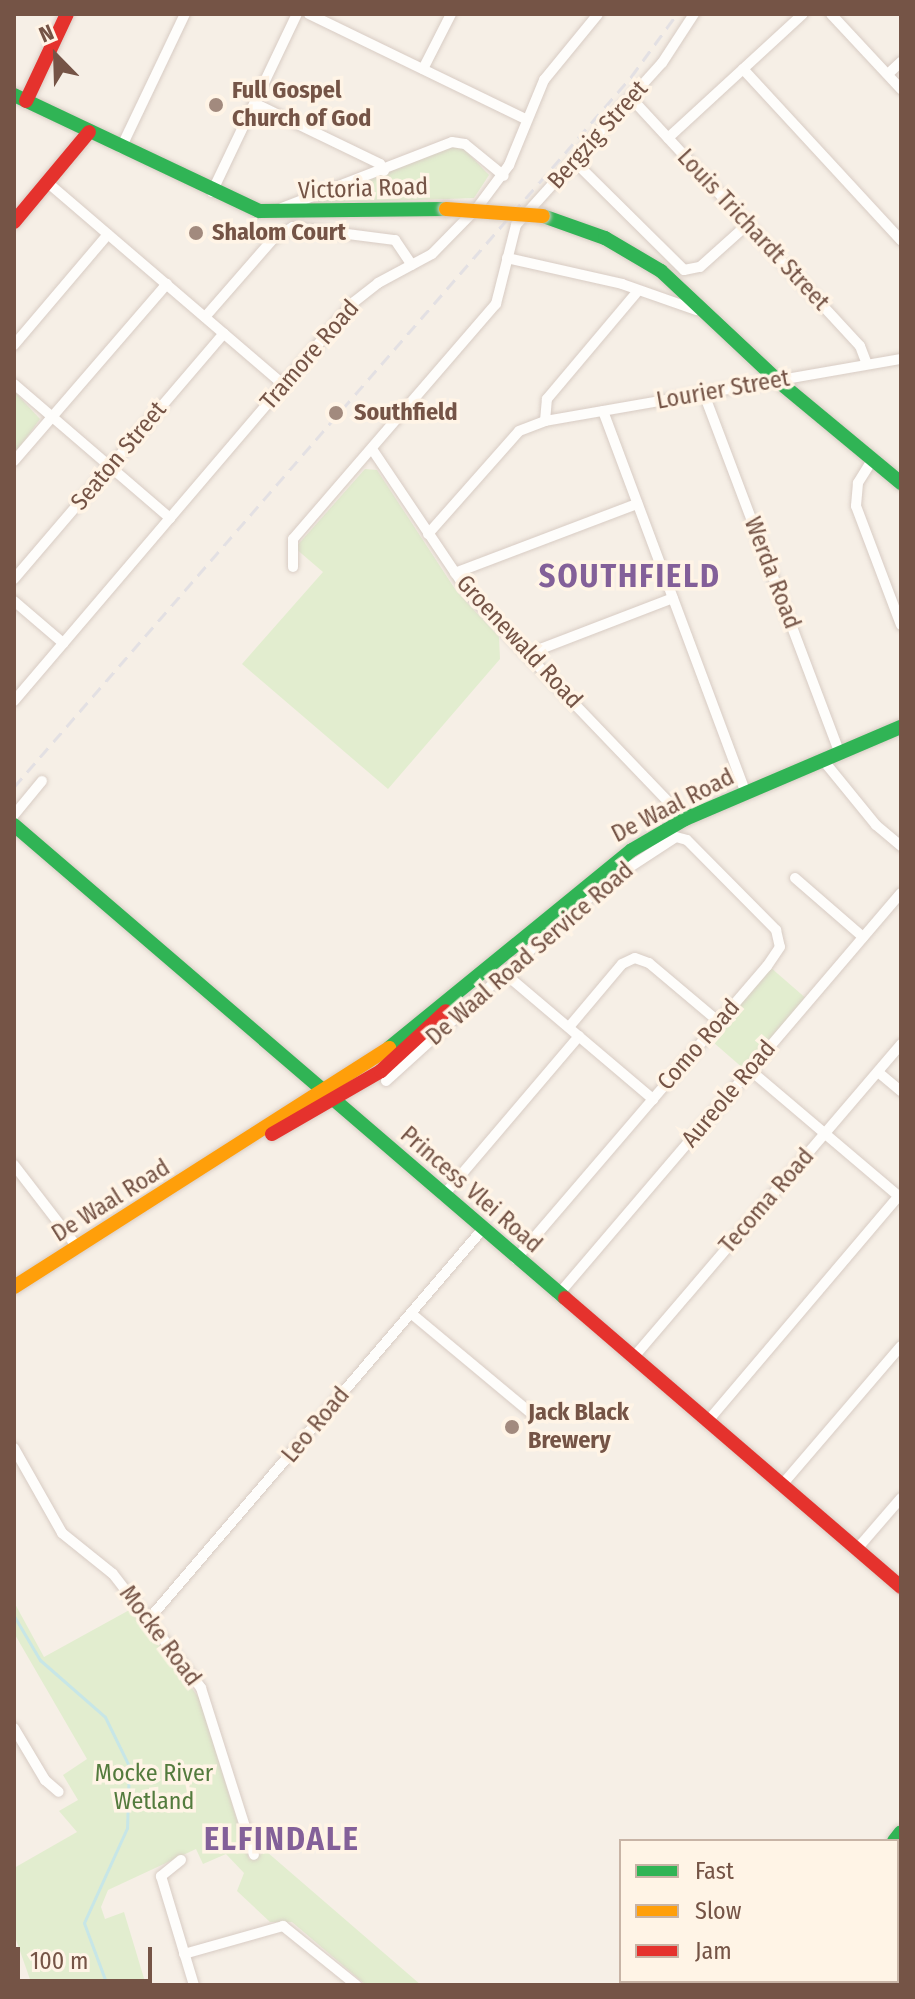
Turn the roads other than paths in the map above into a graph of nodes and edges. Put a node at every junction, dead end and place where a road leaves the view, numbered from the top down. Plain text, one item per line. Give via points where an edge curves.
1 (67, 14) edge
2 (185, 14) edge
3 (297, 14) edge
4 (309, 14) edge
5 (451, 14) edge
6 (598, 14) edge
7 (694, 14) edge
8 (803, 14) edge
9 (831, 14) edge
10 (334, 19) edge
11 (901, 62) edge
12 (423, 69) junction
13 (743, 69) junction
14 (888, 74) junction
15 (901, 89) edge
16 (20, 98) edge
17 (632, 99) junction
18 (256, 104) junction
19 (525, 119) junction
20 (89, 132) junction
21 (668, 138) junction
22 (121, 148) junction
23 (576, 163) junction
24 (384, 171) junction
25 (504, 176) junction
26 (47, 182) junction
27 (212, 192) junction
28 (273, 213) junction
29 (16, 216) edge
30 (748, 224) junction
31 (108, 234) junction
32 (901, 240) edge
33 (507, 258) junction
34 (412, 265) junction
35 (167, 284) junction
36 (638, 291) junction
37 (707, 316) junction
38 (205, 317) junction
39 (224, 333) junction
40 (14, 345) edge
41 (901, 359) edge
42 (867, 364) junction
43 (778, 381) junction
44 (14, 384) edge
45 (283, 384) junction
46 (704, 394) junction
47 (603, 411) junction
48 (52, 416) junction
49 (545, 421) junction
50 (372, 449) junction
51 (14, 461) edge
52 (871, 462) junction
53 (111, 465) junction
54 (901, 483) edge
55 (637, 504) junction
56 (170, 518) junction
57 (428, 534) junction
58 (293, 567) dead end
59 (455, 573) junction
60 (14, 579) edge
61 (673, 598) junction
62 (14, 601) edge
63 (901, 625) edge
64 (63, 643) junction
65 (530, 658) junction
66 (14, 701) edge
67 (901, 727) edge
68 (840, 753) junction
69 (823, 760) junction
70 (42, 781) dead end
71 (746, 793) junction
72 (14, 815) edge
73 (685, 819) junction
74 (14, 825) edge
75 (896, 835) edge
76 (679, 836) joint
77 (901, 846) edge
78 (795, 878) dead end
79 (901, 893) edge
80 (863, 937) junction
81 (497, 969) junction
82 (719, 1022) junction
83 (569, 1027) junction
84 (579, 1036) junction
85 (901, 1044) edge
86 (750, 1070) junction
87 (878, 1072) junction
88 (386, 1081) dead end
89 (901, 1091) edge
90 (331, 1095) junction
91 (653, 1099) junction
92 (825, 1134) junction
93 (14, 1165) edge
94 (443, 1196) junction
95 (900, 1197) edge
96 (482, 1230) junction
97 (78, 1248) junction
98 (516, 1259) junction
99 (14, 1287) edge
100 (558, 1295) junction
101 (412, 1314) junction
102 (901, 1346) edge
103 (633, 1358) junction
104 (532, 1414) dead end
105 (707, 1422) junction
106 (14, 1448) edge
107 (781, 1486) junction
108 (901, 1498) edge
109 (857, 1549) junction
110 (901, 1587) edge
111 (149, 1619) junction
112 (14, 1728) edge
113 (59, 1792) dead end
114 (254, 1855) dead end
115 (181, 1860) dead end
116 (184, 1954) junction
117 (194, 1985) edge
118 (356, 1985) edge

1 - 16 street
2 - 22 street
3 - 18 street
4 - 10 street
5 - 12 street
6 - 19 street, Tramore Road via 550,70
7 - 17 street, Bergzig Street
8 - 13 street
9 - 14 street
10 - 12 street
11 - 14 street
12 - 19 street
13 - 21 street
13 - 32 street
14 - 15 street
16 - 20 street, Victoria Road
17 - 21 street, Louis Trichardt Street
17 - 23 street, Bergzig Street
18 - 24 street via 380,164
18 - 27 street
19 - 25 street, Tramore Road
20 - 22 street, Victoria Road
20 - 26 street
21 - 30 street, Louis Trichardt Street
22 - 27 street, Victoria Road
23 - 30 street via 689,272
23 - 33 street, Bergzig Street via 516,225
24 - 25 street via 455,142
24 - 28 street
25 - 34 street, Tramore Road via 446,242
26 - 29 street
26 - 31 street
27 - 28 street, Victoria Road
28 - 37 street, Victoria Road, bridge via 446,209 543,216 627,249 661,271
30 - 42 street, Louis Trichardt Street via 864,351
31 - 35 street
31 - 40 street
33 - 36 street, Victoria Road
33 - 50 street, Bergzig Street via 496,304
34 - 38 street via 395,240 293,227 273,239
34 - 45 street, Tramore Road via 354,302
35 - 38 street
35 - 48 street
36 - 37 street, Victoria Road via 681,301
36 - 49 street via 547,399
37 - 43 street, Victoria Road
38 - 39 street
39 - 45 street
39 - 53 street, Seaton Street
41 - 42 street, Lourier Street
42 - 43 street, Lourier Street
43 - 46 street, Lourier Street
43 - 52 street, Victoria Road
44 - 48 street
45 - 56 street, Tramore Road
46 - 47 street, Lourier Street
46 - 68 street, Werda Road
47 - 49 street, Lourier Street
47 - 55 street
48 - 51 street
48 - 53 street
49 - 57 street, Lourier Street via 519,431
50 - 57 street, Groenewald Road
50 - 58 street, Bergzig Street via 293,539
52 - 54 street, Victoria Road
52 - 63 street via 855,498
53 - 56 street
53 - 60 street, Seaton Street
55 - 59 street
55 - 61 street
56 - 64 street, Tramore Road
57 - 59 street, Groenewald Road
59 - 65 street, Groenewald Road
61 - 65 street via 556,642
61 - 71 street
62 - 64 street
64 - 66 street, Tramore Road
65 - 73 street, Groenewald Road
67 - 68 street, De Waal Road
68 - 69 street, De Waal Road
69 - 71 street, De Waal Road
69 - 75 street
70 - 72 street
71 - 73 street, De Waal Road
73 - 81 street, De Waal Road via 608,866
74 - 90 street, Princess Vlei Road
75 - 77 street
76 - 81 street, De Waal Road Service Road via 613,878
76 - 82 street, Como Road via 780,935 777,953
78 - 80 street
79 - 80 street, Aureole Road
80 - 86 street, Aureole Road
81 - 83 street
81 - 88 street, De Waal Road Service Road
81 - 90 street, De Waal Road
82 - 83 street via 649,963 635,958 622,964
82 - 91 street, Como Road
83 - 84 street
84 - 91 street
84 - 94 street
85 - 87 street, Tecoma Road
86 - 92 street
86 - 100 street, Aureole Road
87 - 89 street
87 - 92 street, Tecoma Road
90 - 94 street, Princess Vlei Road
90 - 97 street, De Waal Road
91 - 98 street, Como Road
92 - 95 street
92 - 103 street, Tecoma Road
93 - 97 street
94 - 96 street, Princess Vlei Road
95 - 105 street
96 - 98 street, Princess Vlei Road
96 - 101 street, Leo Road
97 - 99 street, De Waal Road
98 - 100 street, Princess Vlei Road
100 - 103 street, Princess Vlei Road
101 - 104 street
101 - 111 street, Leo Road
102 - 107 street
103 - 105 street, Princess Vlei Road
105 - 107 street, Princess Vlei Road
106 - 111 street, Mocke Road via 62,1533 105,1566
107 - 109 street, Princess Vlei Road
108 - 109 street
109 - 110 street, Princess Vlei Road
111 - 114 street, Mocke Road via 206,1696
112 - 113 street via 45,1780
115 - 116 street via 160,1873
116 - 117 street
116 - 118 street via 283,1926

